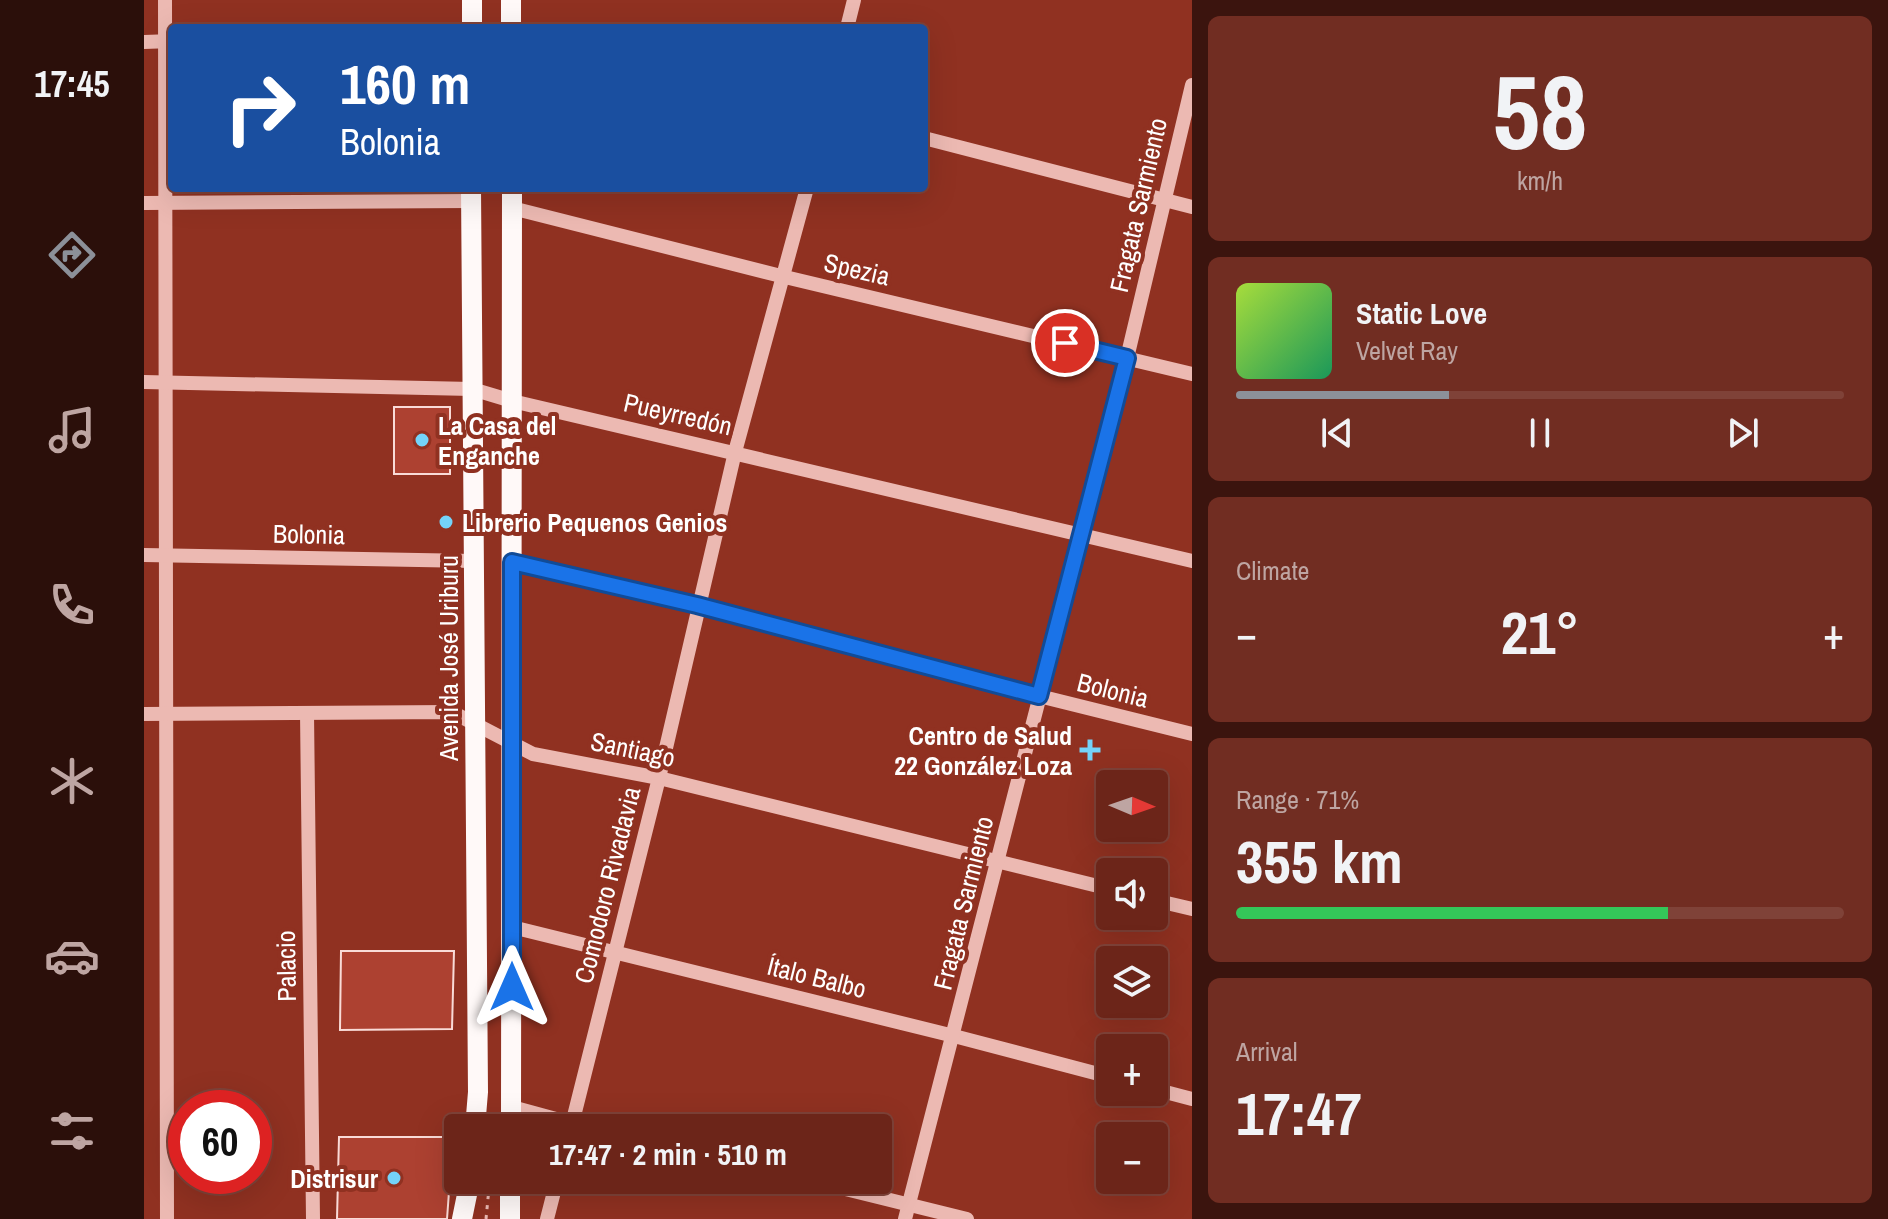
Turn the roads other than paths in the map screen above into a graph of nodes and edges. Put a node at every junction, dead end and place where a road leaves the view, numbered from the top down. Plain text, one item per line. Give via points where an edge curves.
1 (165, 0) edge
2 (472, 0) edge
3 (511, 0) edge
4 (854, 0) edge
5 (472, 24) edge
6 (511, 24) edge
7 (848, 24) edge
8 (168, 41) edge
9 (144, 42) edge
10 (1192, 85) edge
11 (928, 139) edge
12 (806, 192) edge
13 (471, 194) edge
14 (512, 198) edge
15 (1163, 200) junction
16 (144, 203) edge
17 (165, 203) junction
18 (1192, 207) edge
19 (785, 277) junction
20 (1127, 358) junction
21 (1192, 374) edge
22 (144, 382) edge
23 (165, 382) junction
24 (472, 389) junction
25 (512, 401) junction
26 (735, 452) junction
27 (1080, 534) junction
28 (144, 555) edge
29 (165, 555) junction
30 (473, 561) junction
31 (1192, 561) edge
32 (512, 562) junction
33 (697, 605) junction
34 (1039, 696) junction
35 (307, 713) junction
36 (144, 714) edge
37 (164, 714) junction
38 (475, 724) junction
39 (1192, 734) edge
40 (512, 742) junction
41 (659, 778) junction
42 (998, 863) junction
43 (1096, 886) edge
44 (1168, 903) edge
45 (1192, 909) edge
46 (512, 927) junction
47 (614, 951) junction
48 (954, 1036) junction
49 (1096, 1073) edge
50 (1168, 1093) edge
51 (1192, 1099) edge
52 (476, 1114) edge
53 (512, 1114) edge
54 (575, 1114) edge
55 (467, 1194) edge
56 (510, 1194) edge
57 (553, 1194) edge
58 (867, 1194) edge
59 (909, 1204) junction
60 (167, 1219) edge
61 (313, 1219) edge
62 (462, 1219) edge
63 (510, 1219) edge
64 (547, 1219) edge
65 (905, 1219) edge
66 (967, 1219) edge

1 - 8 street
2 - 5 main road
3 - 6 main road
4 - 7 street
8 - 9 street
8 - 17 street
10 - 15 street, Fragata Sarmiento
11 - 15 street
12 - 19 street, Comodoro Rivadavia
13 - 17 street
13 - 24 main road, Avenida José Uriburu
14 - 19 street, Spezia
14 - 25 main road
15 - 18 street
15 - 20 street, Fragata Sarmiento
16 - 17 street
17 - 23 street
19 - 20 street, Spezia
19 - 26 street, Comodoro Rivadavia
20 - 21 street, Spezia
20 - 27 street, Fragata Sarmiento
22 - 23 street, Pueyrredón
23 - 24 street, Pueyrredón
23 - 29 street
24 - 25 street, Pueyrredón
24 - 30 main road, Avenida José Uriburu
25 - 26 street, Pueyrredón
25 - 32 main road
26 - 27 street, Pueyrredón
26 - 33 street, Comodoro Rivadavia
27 - 31 street, Pueyrredón
27 - 34 street, Fragata Sarmiento
28 - 29 street, Bolonia
29 - 30 street, Bolonia
29 - 37 street
30 - 38 main road, Avenida José Uriburu
32 - 33 street, Bolonia
32 - 40 main road
33 - 34 street, Bolonia
33 - 41 street, Comodoro Rivadavia
34 - 39 street, Bolonia
34 - 42 street, Fragata Sarmiento
35 - 37 street, Santiago
35 - 38 street, Santiago via 452,712
35 - 61 street, Palacio
36 - 37 street, Santiago
37 - 60 street
38 - 40 street, Santiago
38 - 52 main road, Avenida José Uriburu
40 - 41 street, Santiago via 533,754
40 - 46 main road
41 - 42 street, Santiago
41 - 47 street, Comodoro Rivadavia
42 - 43 street, Santiago
42 - 48 street, Fragata Sarmiento
44 - 45 street
46 - 47 street, Ítalo Balbo
46 - 53 main road
47 - 48 street, Ítalo Balbo
47 - 54 street, Comodoro Rivadavia
48 - 49 street, Ítalo Balbo
48 - 59 street, Fragata Sarmiento
50 - 51 street
55 - 62 main road
56 - 63 main road
57 - 64 street
58 - 59 street
59 - 65 street, Fragata Sarmiento
59 - 66 street

